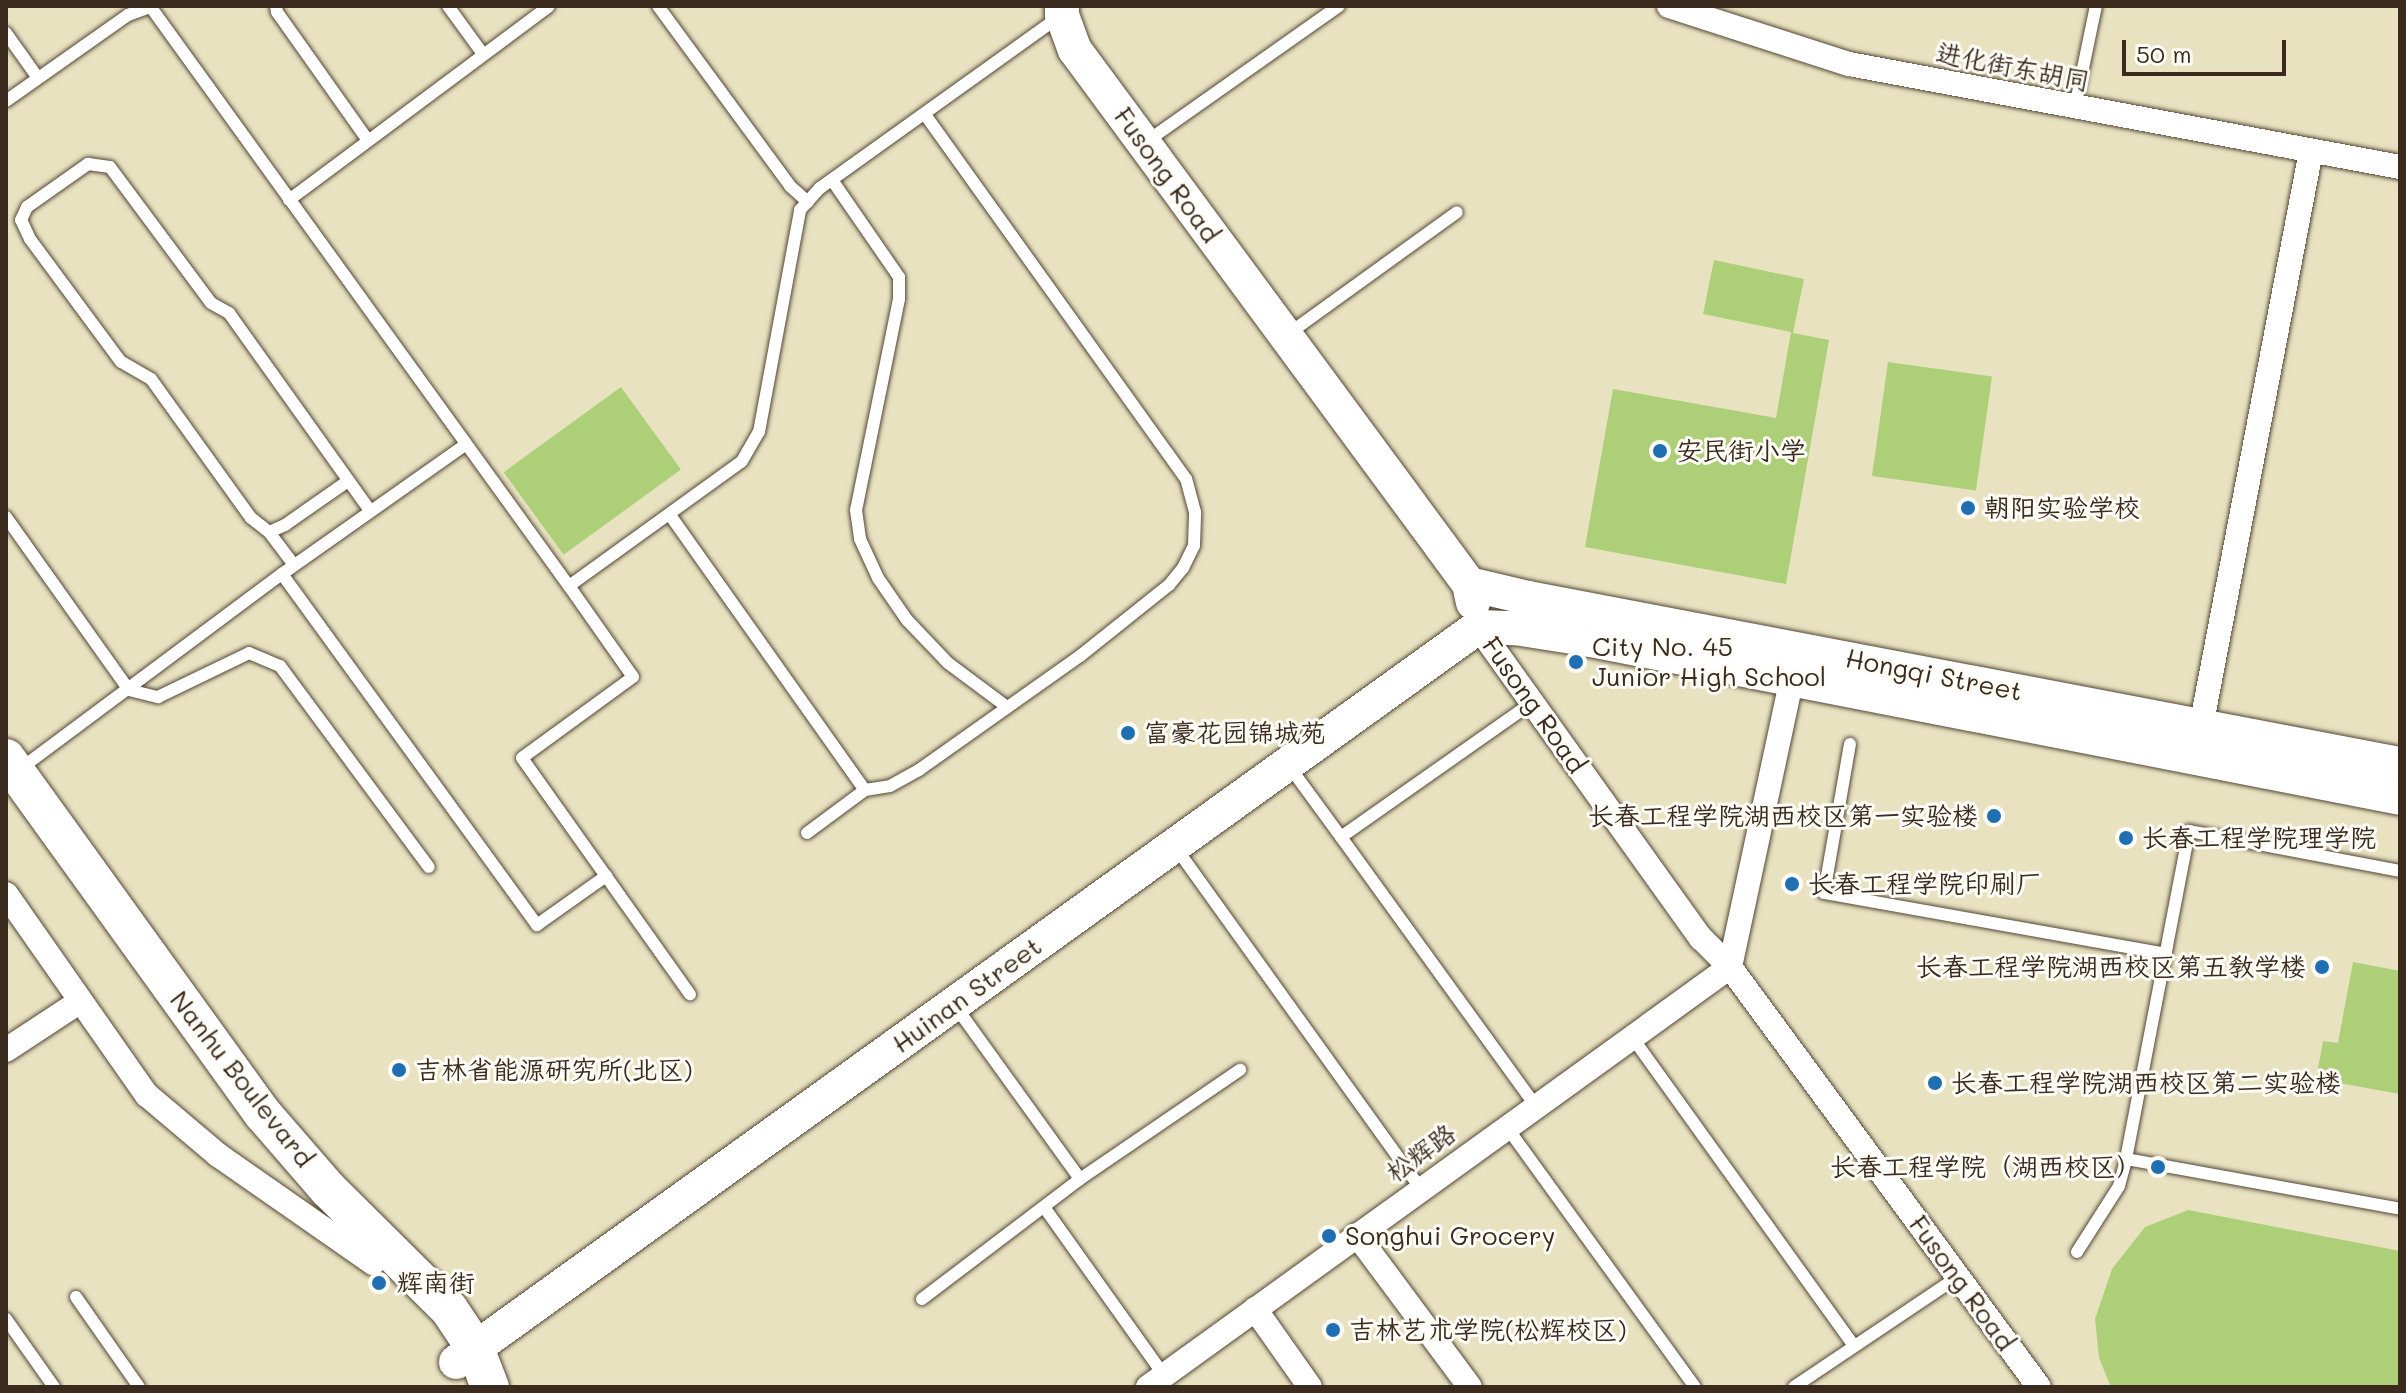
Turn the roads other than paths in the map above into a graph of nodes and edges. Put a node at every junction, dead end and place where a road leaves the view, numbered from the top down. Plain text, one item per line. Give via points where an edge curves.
1 (150, 6) edge
2 (276, 6) edge
3 (448, 6) edge
4 (549, 6) edge
5 (658, 6) edge
6 (1339, 6) edge
7 (1669, 6) edge
8 (2096, 6) edge
9 (1062, 10) edge
10 (6, 33) edge
11 (483, 54) junction
12 (38, 78) junction
13 (6, 101) edge
14 (2075, 107) junction
15 (925, 114) junction
16 (367, 139) junction
17 (1144, 144) junction
18 (2311, 151) junction
19 (2400, 167) edge
20 (832, 180) junction
21 (289, 200) junction
22 (808, 202) junction
23 (1457, 212) dead end
24 (1286, 336) junction
25 (466, 444) junction
26 (348, 481) junction
27 (370, 511) junction
28 (670, 515) junction
29 (6, 517) edge
30 (269, 532) junction
31 (294, 565) junction
32 (282, 574) junction
33 (1469, 584) junction
34 (569, 586) junction
35 (1478, 627) junction
36 (1792, 679) junction
37 (129, 690) junction
38 (1532, 703) junction
39 (1007, 707) junction
40 (2201, 727) junction
41 (1850, 744) dead end
42 (1287, 764) junction
43 (2400, 764) edge
44 (8, 778) edge
45 (865, 790) junction
46 (2400, 798) edge
47 (807, 833) dead end
48 (1341, 837) junction
49 (1174, 845) junction
50 (429, 867) dead end
51 (2400, 871) edge
52 (606, 876) junction
53 (6, 894) edge
54 (2165, 954) junction
55 (1730, 967) junction
56 (690, 994) dead end
57 (79, 1002) junction
58 (954, 1005) junction
59 (1632, 1037) junction
60 (6, 1050) edge
61 (1240, 1070) dead end
62 (1535, 1105) junction
63 (1506, 1126) junction
64 (2126, 1159) junction
65 (1080, 1179) junction
66 (1420, 1188) junction
67 (1044, 1207) junction
68 (2400, 1209) edge
69 (1357, 1235) junction
70 (2077, 1252) dead end
71 (373, 1263) junction
72 (1958, 1277) junction
73 (76, 1297) dead end
74 (922, 1299) dead end
75 (1255, 1309) junction
76 (7, 1324) edge
77 (1854, 1346) junction
78 (465, 1366) edge
79 (1156, 1381) edge
80 (54, 1387) edge
81 (139, 1387) edge
82 (490, 1387) edge
83 (1310, 1387) edge
84 (1470, 1387) edge
85 (1695, 1387) edge
86 (1794, 1387) edge
87 (2039, 1387) edge

1 - 12 lane via 128,15
1 - 21 lane
2 - 16 lane
3 - 11 lane
4 - 11 lane
5 - 22 lane via 790,186
6 - 17 lane
7 - 14 street, 进化街东胡同 via 1849,64
8 - 14 lane
9 - 15 lane
9 - 17 street, Fusong Road via 1075,50
10 - 12 lane
11 - 16 lane
12 - 13 lane
14 - 18 street, 进化街东胡同
15 - 20 lane
15 - 39 lane via 1186,479 1195,512 1194,545 1169,585
16 - 21 lane
17 - 24 street, Fusong Road
18 - 19 street, 进化街东胡同
18 - 40 street
20 - 22 lane
20 - 39 lane via 899,277 856,510 860,539 878,578 907,620 948,663
21 - 25 lane
22 - 28 lane via 800,210 759,432 742,461
23 - 24 lane
24 - 33 street, Fusong Road
25 - 27 lane
25 - 34 lane
26 - 27 lane
26 - 30 lane
26 - 30 lane via 229,313 211,303 110,167 88,164 75,172 27,207 21,220 30,239 121,362 151,379 251,518
27 - 31 lane
28 - 34 lane
28 - 45 lane
29 - 37 lane
30 - 31 lane
31 - 32 lane
32 - 37 lane
32 - 52 lane via 537,925
33 - 35 street, Fusong Road
33 - 40 street, Hongqi Street
34 - 52 lane via 633,677 522,758
35 - 36 street, Hongqi Street via 1591,640
35 - 38 street, Fusong Road
35 - 42 street, Huinan Street
36 - 46 street, Hongqi Street
36 - 55 street
37 - 44 lane
37 - 50 lane via 158,697 249,653 280,666
38 - 48 lane
38 - 55 street, Fusong Road via 1701,938
39 - 45 lane via 919,770 890,786
40 - 43 street, Hongqi Street
41 - 54 lane via 1824,893
42 - 48 lane
42 - 49 street, Huinan Street
44 - 71 main road, Nanhu Boulevard via 231,1112 304,1198
44 - 78 main road, Nanhu Boulevard via 263,1114 328,1189 449,1309
45 - 47 lane
48 - 62 lane
49 - 58 street, Huinan Street
49 - 66 lane
51 - 54 lane via 2189,831
52 - 56 lane
53 - 57 street
54 - 64 lane
55 - 59 street, 松辉路
55 - 72 street, Fusong Road
57 - 60 street
57 - 71 street via 147,1095 218,1155
58 - 65 lane
58 - 78 street, Huinan Street
59 - 62 street, 松辉路
59 - 77 lane
61 - 65 lane
62 - 63 street, 松辉路
63 - 66 street, 松辉路
63 - 85 lane
64 - 68 lane
64 - 70 lane via 2119,1186
65 - 67 lane
66 - 69 street, 松辉路
67 - 74 lane
67 - 79 lane
69 - 75 street, 松辉路
69 - 84 street
71 - 78 main road, Nanhu Boulevard via 425,1315
72 - 77 lane
72 - 87 street, Fusong Road
73 - 81 lane
75 - 79 street, 松辉路
75 - 83 street
76 - 80 lane
77 - 86 lane
78 - 82 main road, Nanhu Boulevard

